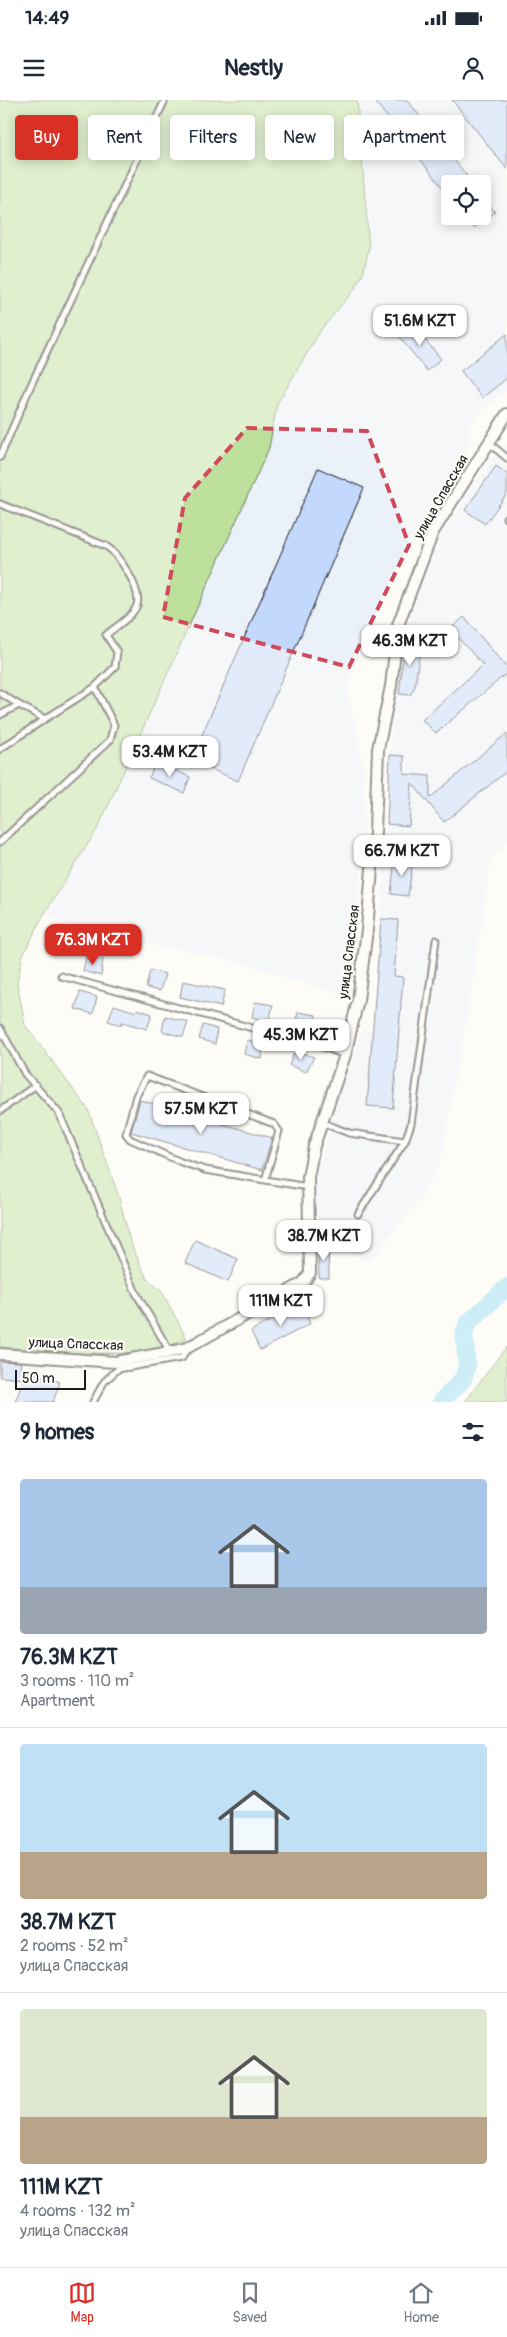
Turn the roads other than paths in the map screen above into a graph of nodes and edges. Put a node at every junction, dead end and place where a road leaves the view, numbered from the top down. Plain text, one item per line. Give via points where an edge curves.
1 (165, 100) edge
2 (507, 414) edge
3 (489, 442) junction
4 (0, 457) edge
5 (507, 458) edge
6 (0, 504) edge
7 (95, 687) junction
8 (0, 693) edge
9 (19, 704) junction
10 (0, 716) edge
11 (45, 719) junction
12 (0, 748) edge
13 (0, 842) edge
14 (436, 940) dead end
15 (61, 976) dead end
16 (0, 1028) edge
17 (344, 1055) junction
18 (36, 1085) junction
19 (0, 1112) edge
20 (323, 1123) junction
21 (405, 1141) junction
22 (265, 1180) junction
23 (308, 1187) junction
24 (358, 1214) dead end
25 (187, 1348) junction
26 (170, 1352) junction
27 (0, 1354) edge
28 (93, 1402) edge

1 - 4 lane
2 - 3 street, улица Спасская
3 - 5 lane
3 - 17 street, улица Спасская via 433,532 398,625 391,686 378,749 368,930 358,1000
6 - 7 lane via 106,546 121,559 137,596 137,605 106,635 117,652 115,667
7 - 11 lane
7 - 13 lane via 114,725 110,740
8 - 9 lane
9 - 10 lane
9 - 11 lane
11 - 12 lane
14 - 21 lane via 411,1124
15 - 17 lane
16 - 18 lane via 25,1074
17 - 20 street, улица Спасская
18 - 19 lane
18 - 26 lane via 59,1113 136,1293
20 - 21 lane via 349,1133
20 - 23 street, улица Спасская via 313,1154
21 - 24 lane
22 - 22 lane via 205,1170 130,1139 126,1134 128,1124 136,1096 147,1076 274,1124 279,1131
22 - 23 lane
23 - 25 street, улица Спасская via 310,1273 303,1283
25 - 26 street, улица Спасская
25 - 28 lane via 182,1358 118,1369 104,1382
26 - 27 street, улица Спасская via 115,1362

